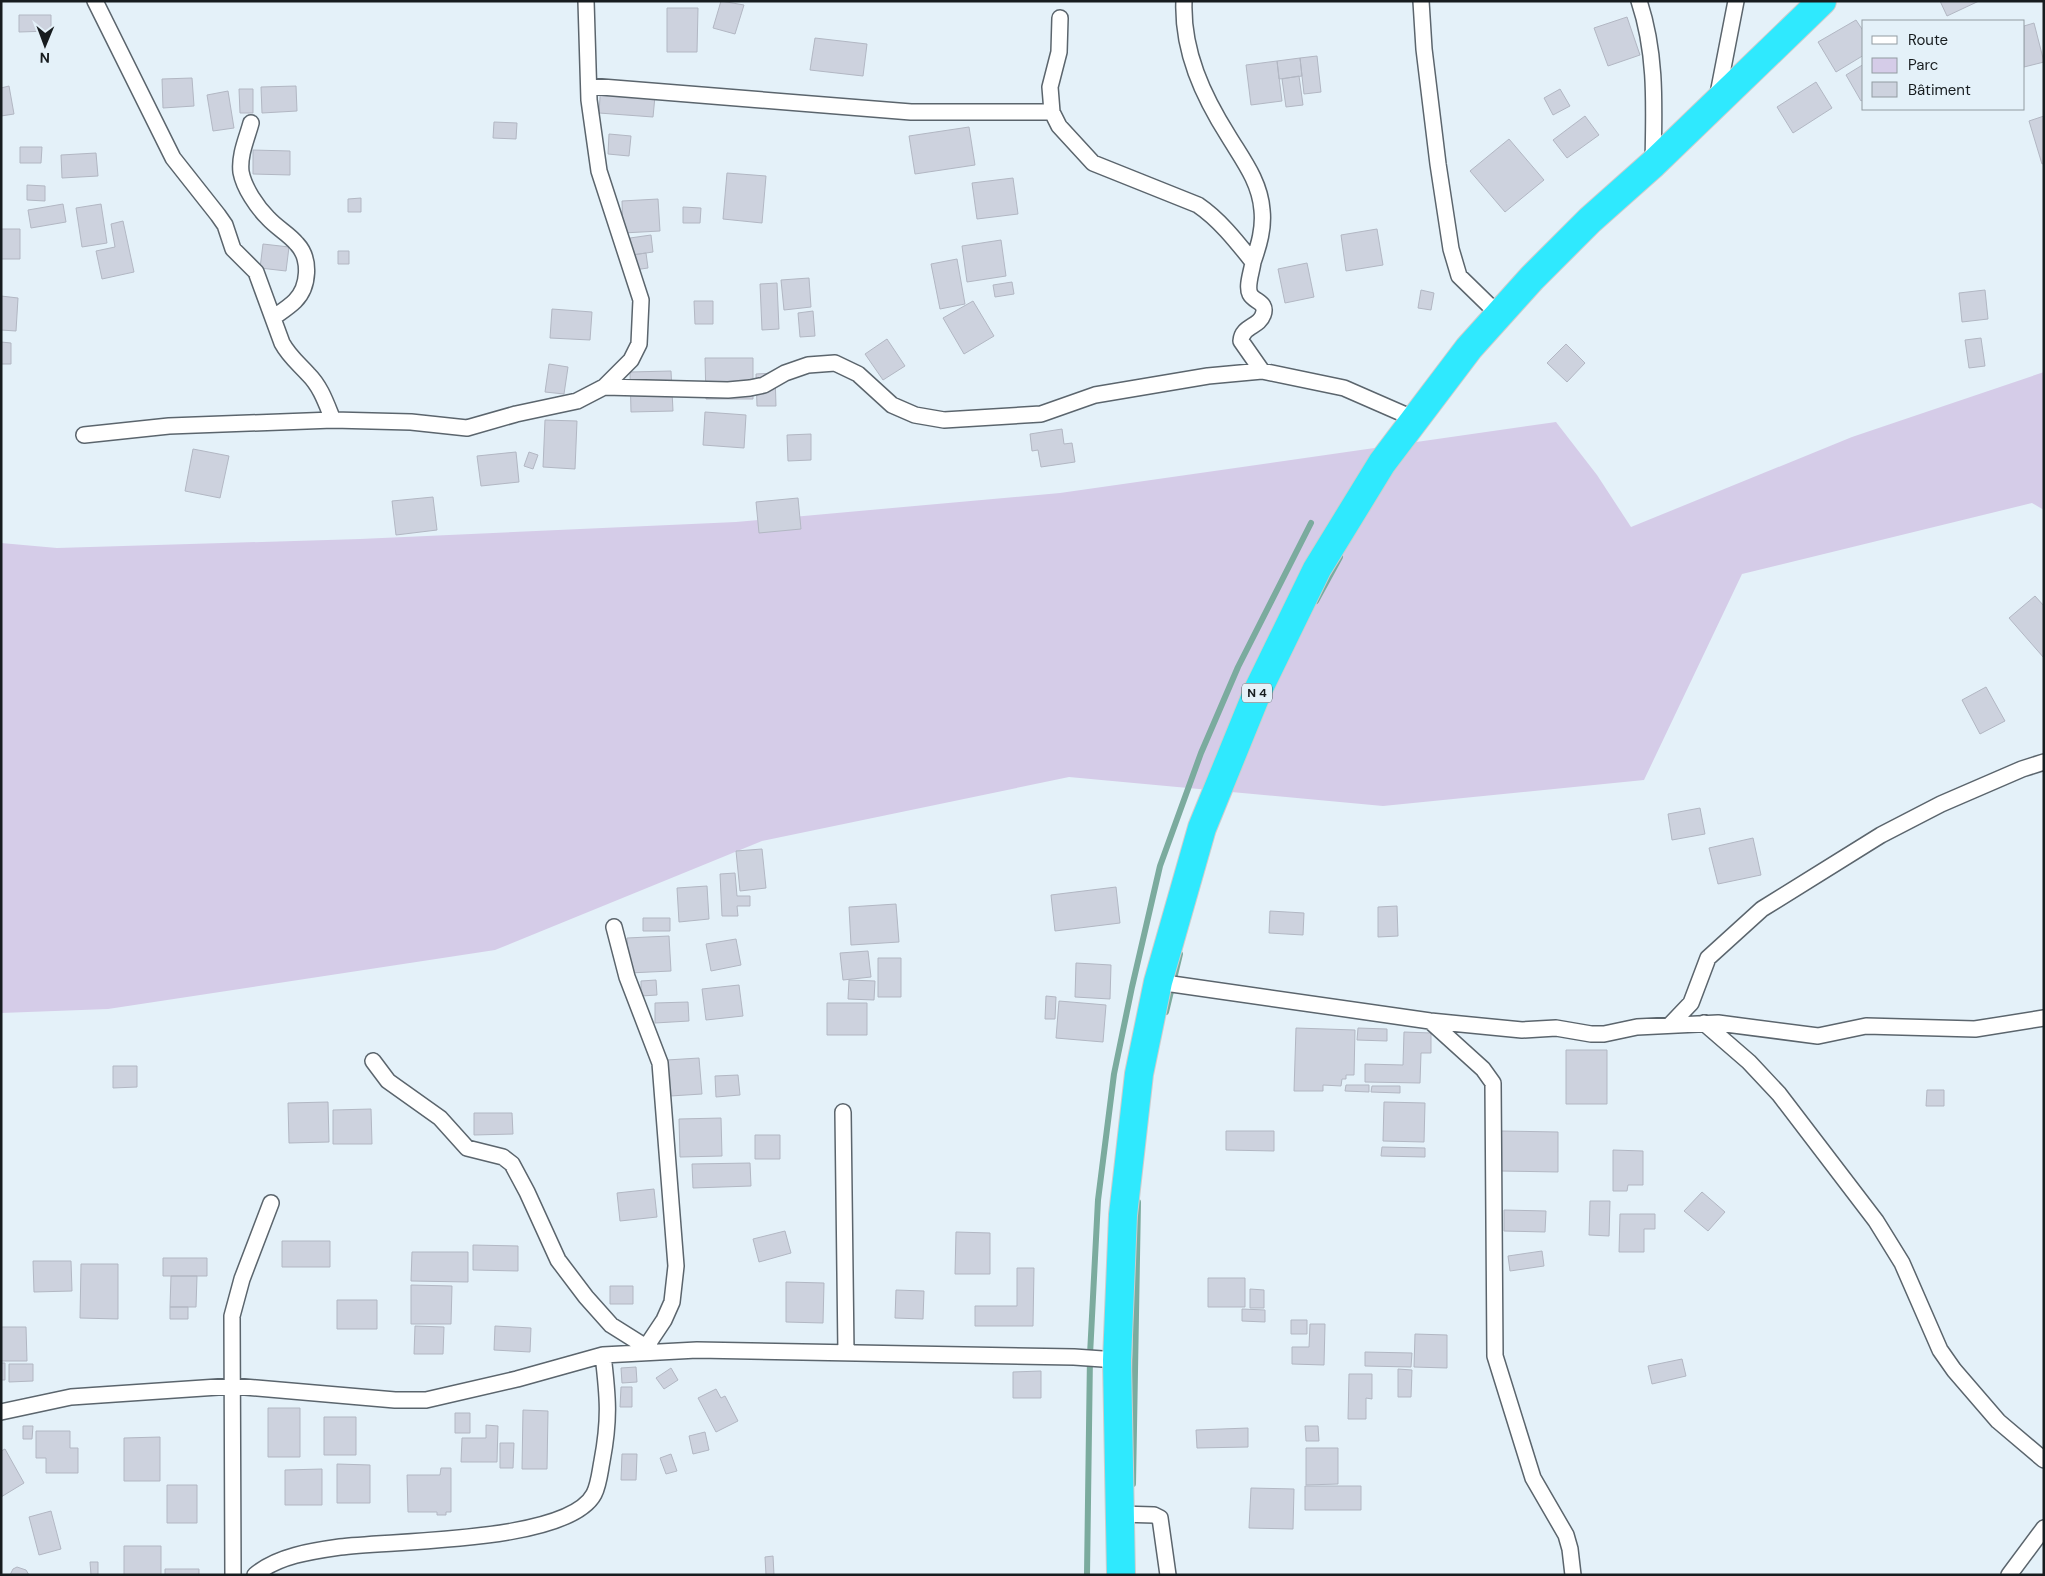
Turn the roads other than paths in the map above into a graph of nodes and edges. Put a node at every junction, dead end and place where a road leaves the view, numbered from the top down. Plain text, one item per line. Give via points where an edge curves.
1 (95, 1) edge
2 (586, 1) edge
3 (1184, 1) edge
4 (1421, 1) edge
5 (1639, 1) edge
6 (1736, 1) edge
7 (1822, 1) edge
8 (1060, 18) dead end
9 (589, 86) junction
10 (1717, 100) junction
11 (1052, 112) junction
12 (251, 123) dead end
13 (1653, 164) junction
14 (1254, 262) junction
15 (1498, 314) junction
16 (274, 317) junction
17 (1262, 371) junction
18 (604, 388) junction
19 (1415, 419) junction
20 (332, 420) junction
21 (84, 435) dead end
22 (2044, 762) edge
23 (614, 927) dead end
24 (1158, 982) junction
25 (2044, 1018) edge
26 (1430, 1021) junction
27 (1704, 1023) junction
28 (1670, 1025) junction
29 (373, 1061) dead end
30 (842, 1112) dead end
31 (270, 1203) dead end
32 (644, 1350) junction
33 (846, 1353) junction
34 (603, 1355) junction
35 (1117, 1360) junction
36 (233, 1386) junction
37 (1, 1412) edge
38 (2044, 1460) edge
39 (1120, 1514) junction
40 (2044, 1528) edge
41 (233, 1575) edge
42 (255, 1575) edge
43 (1121, 1575) edge
44 (1168, 1575) edge
45 (1573, 1575) edge
46 (2009, 1575) edge

1 - 16 street via 174,158 225,225 233,249 256,272
2 - 9 street
3 - 14 street via 1185,36 1193,67 1218,120 1251,174 1260,198 1263,223
4 - 15 street via 1424,49 1451,248 1459,276
5 - 13 street via 1651,46
6 - 10 street
7 - 10 highway, N 4
8 - 11 street via 1059,52 1050,87
9 - 11 street via 911,112
9 - 18 street via 599,171 641,300 639,344 631,360
10 - 13 highway, N 4
11 - 14 street via 1059,126 1093,163 1198,205
12 - 16 street via 241,156 241,172 268,219 301,248 306,265 306,282 302,291 296,300
13 - 15 highway, N 4 via 1590,220
14 - 17 street via 1248,288 1262,304 1264,312 1262,318 1244,331 1241,341
15 - 19 highway, N 4
16 - 20 street via 282,344 322,392
17 - 18 street via 1199,377 1095,395 1049,413 944,420 915,415 892,405 858,374 836,363 808,365 750,388
17 - 19 street via 1344,388
18 - 20 street via 577,400 468,428 411,422
19 - 24 highway, N 4 via 1382,463 1317,569 1259,688 1202,828
20 - 21 street via 170,426
22 - 28 street via 1941,804 1881,835 1762,909 1708,958 1691,1003
23 - 32 street via 627,978 660,1063 676,1256 672,1302
24 - 26 street
24 - 35 highway, N 4 via 1133,1119 1123,1216
25 - 27 street via 1975,1029 1866,1026 1812,1036
26 - 28 street via 1522,1030 1556,1028 1591,1034
26 - 45 street via 1483,1069 1493,1083 1495,1356 1533,1478 1566,1534
27 - 28 street
27 - 38 street via 1778,1094 1876,1221 1902,1263 1940,1350 1954,1370 1998,1421
29 - 32 street via 388,1081 440,1118 467,1148 503,1157 512,1164 558,1260 611,1324
30 - 33 street
31 - 36 street via 232,1316
32 - 33 street
32 - 34 street
33 - 35 street
34 - 36 street via 508,1382 426,1400
34 - 42 street via 609,1410 599,1479 593,1495 561,1519 460,1539 372,1543 324,1550 298,1555
35 - 39 highway, N 4
36 - 37 street via 71,1397
36 - 41 street
39 - 43 highway, N 4
39 - 44 street via 1160,1518
40 - 46 street

